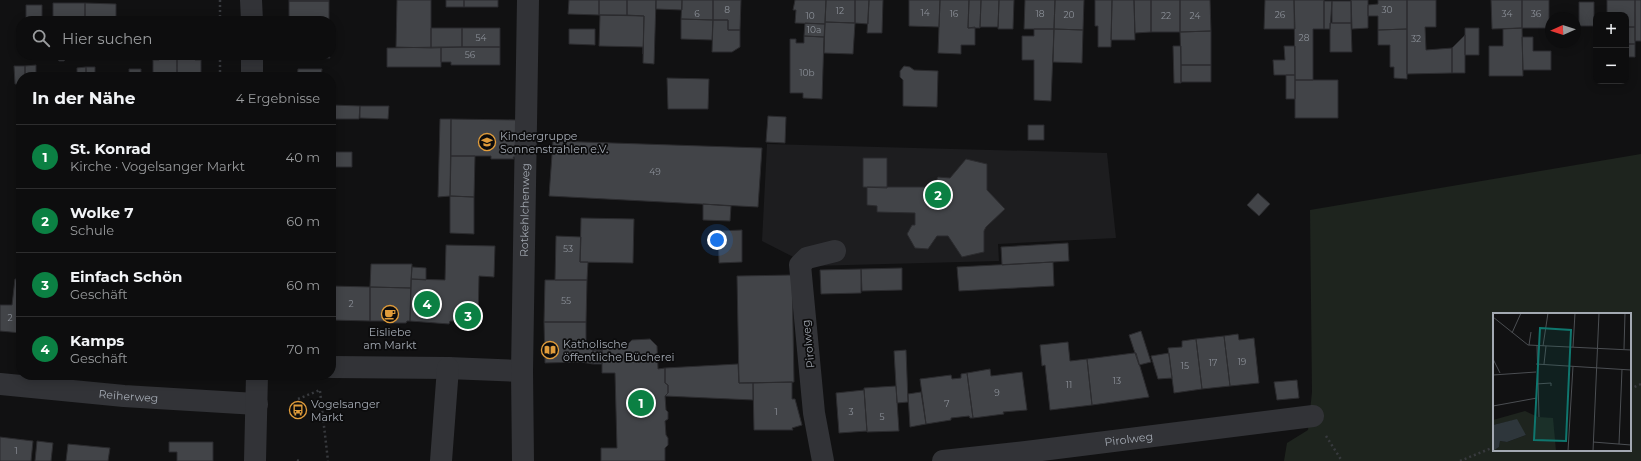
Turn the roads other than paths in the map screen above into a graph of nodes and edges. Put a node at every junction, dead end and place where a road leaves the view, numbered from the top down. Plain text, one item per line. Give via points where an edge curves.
1 (251, 0) edge
2 (528, 0) edge
3 (252, 16) edge
4 (252, 60) edge
5 (252, 72) edge
6 (835, 251) dead end
7 (448, 368) junction
8 (522, 371) junction
9 (336, 375) edge
10 (257, 380) edge
11 (0, 384) edge
12 (257, 404) junction
13 (1313, 416) road end
14 (1035, 456) edge
15 (255, 461) edge
16 (442, 461) edge
17 (523, 461) edge
18 (822, 461) edge
19 (944, 461) edge

1 - 3 street
2 - 8 street, Rotkehlchenweg
4 - 5 street
6 - 18 street, Pirolweg via 807,258 800,265 814,413
7 - 8 street
7 - 9 street
7 - 16 street
8 - 17 street
10 - 12 street
11 - 12 street, Reiherweg via 124,396
12 - 15 street
13 - 14 street, Pirolweg
14 - 19 street, Pirolweg

